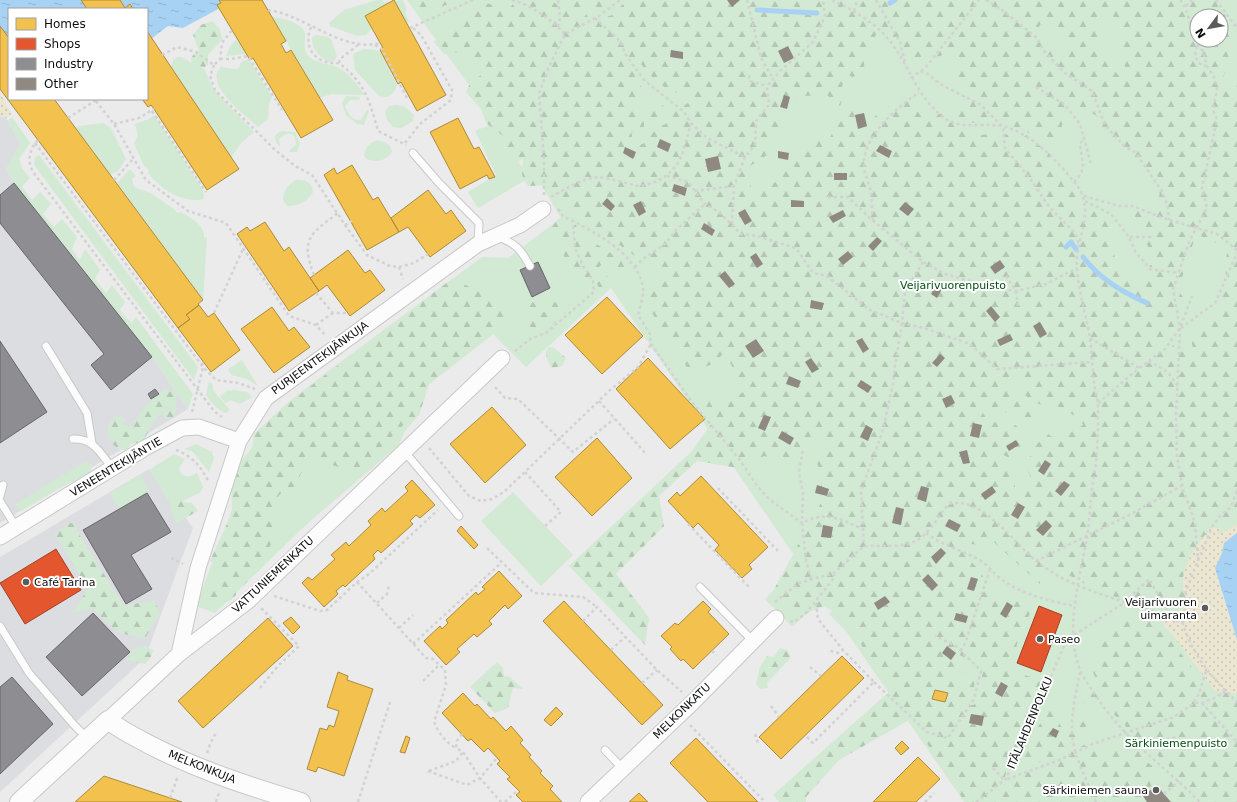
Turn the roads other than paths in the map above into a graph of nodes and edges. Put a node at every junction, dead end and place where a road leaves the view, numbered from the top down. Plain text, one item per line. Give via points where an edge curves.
1 (413, 153) road end
2 (545, 201) road end
3 (496, 236) junction
4 (478, 244) junction
5 (530, 266) dead end
6 (46, 346) dead end
7 (502, 358) road end
8 (240, 438) junction
9 (73, 439) dead end
10 (92, 443) junction
11 (404, 451) junction
12 (112, 468) junction
13 (3, 485) dead end
14 (0, 496) edge
15 (0, 501) edge
16 (459, 516) dead end
17 (16, 527) junction
18 (0, 537) edge
19 (700, 587) dead end
20 (773, 612) road end
21 (0, 626) edge
22 (753, 641) junction
23 (179, 654) junction
24 (108, 720) junction
25 (88, 739) junction
26 (605, 750) dead end
27 (622, 769) junction
28 (19, 802) edge
29 (301, 802) edge
30 (588, 802) edge

1 - 4 lane via 479,222
2 - 3 street, PURJEENTEKIJÄNKUJA via 520,225
3 - 4 street, PURJEENTEKIJÄNKUJA
3 - 5 lane via 521,250
4 - 8 street, PURJEENTEKIJÄNKUJA via 266,398
6 - 10 lane via 87,413
7 - 11 street, VATTUNIEMENKATU
8 - 12 street, VENEENTEKIJÄNTIE via 199,427 188,427
8 - 23 street, PURJEENTEKIJÄNKUJA via 198,568
9 - 10 lane
10 - 12 lane
11 - 16 lane
11 - 23 street, VATTUNIEMENKATU via 248,601
12 - 17 street, VENEENTEKIJÄNTIE
13 - 14 lane
15 - 17 lane
17 - 18 street, VENEENTEKIJÄNTIE
19 - 22 lane
20 - 22 street, MELKONKATU
21 - 25 lane via 29,673
22 - 27 street, MELKONKATU
23 - 24 street, VATTUNIEMENKATU
24 - 25 street, VATTUNIEMENKATU
24 - 29 street, MELKONKUJA via 122,731 183,762
25 - 28 street, VATTUNIEMENKATU
26 - 27 lane
27 - 30 street, MELKONKATU

